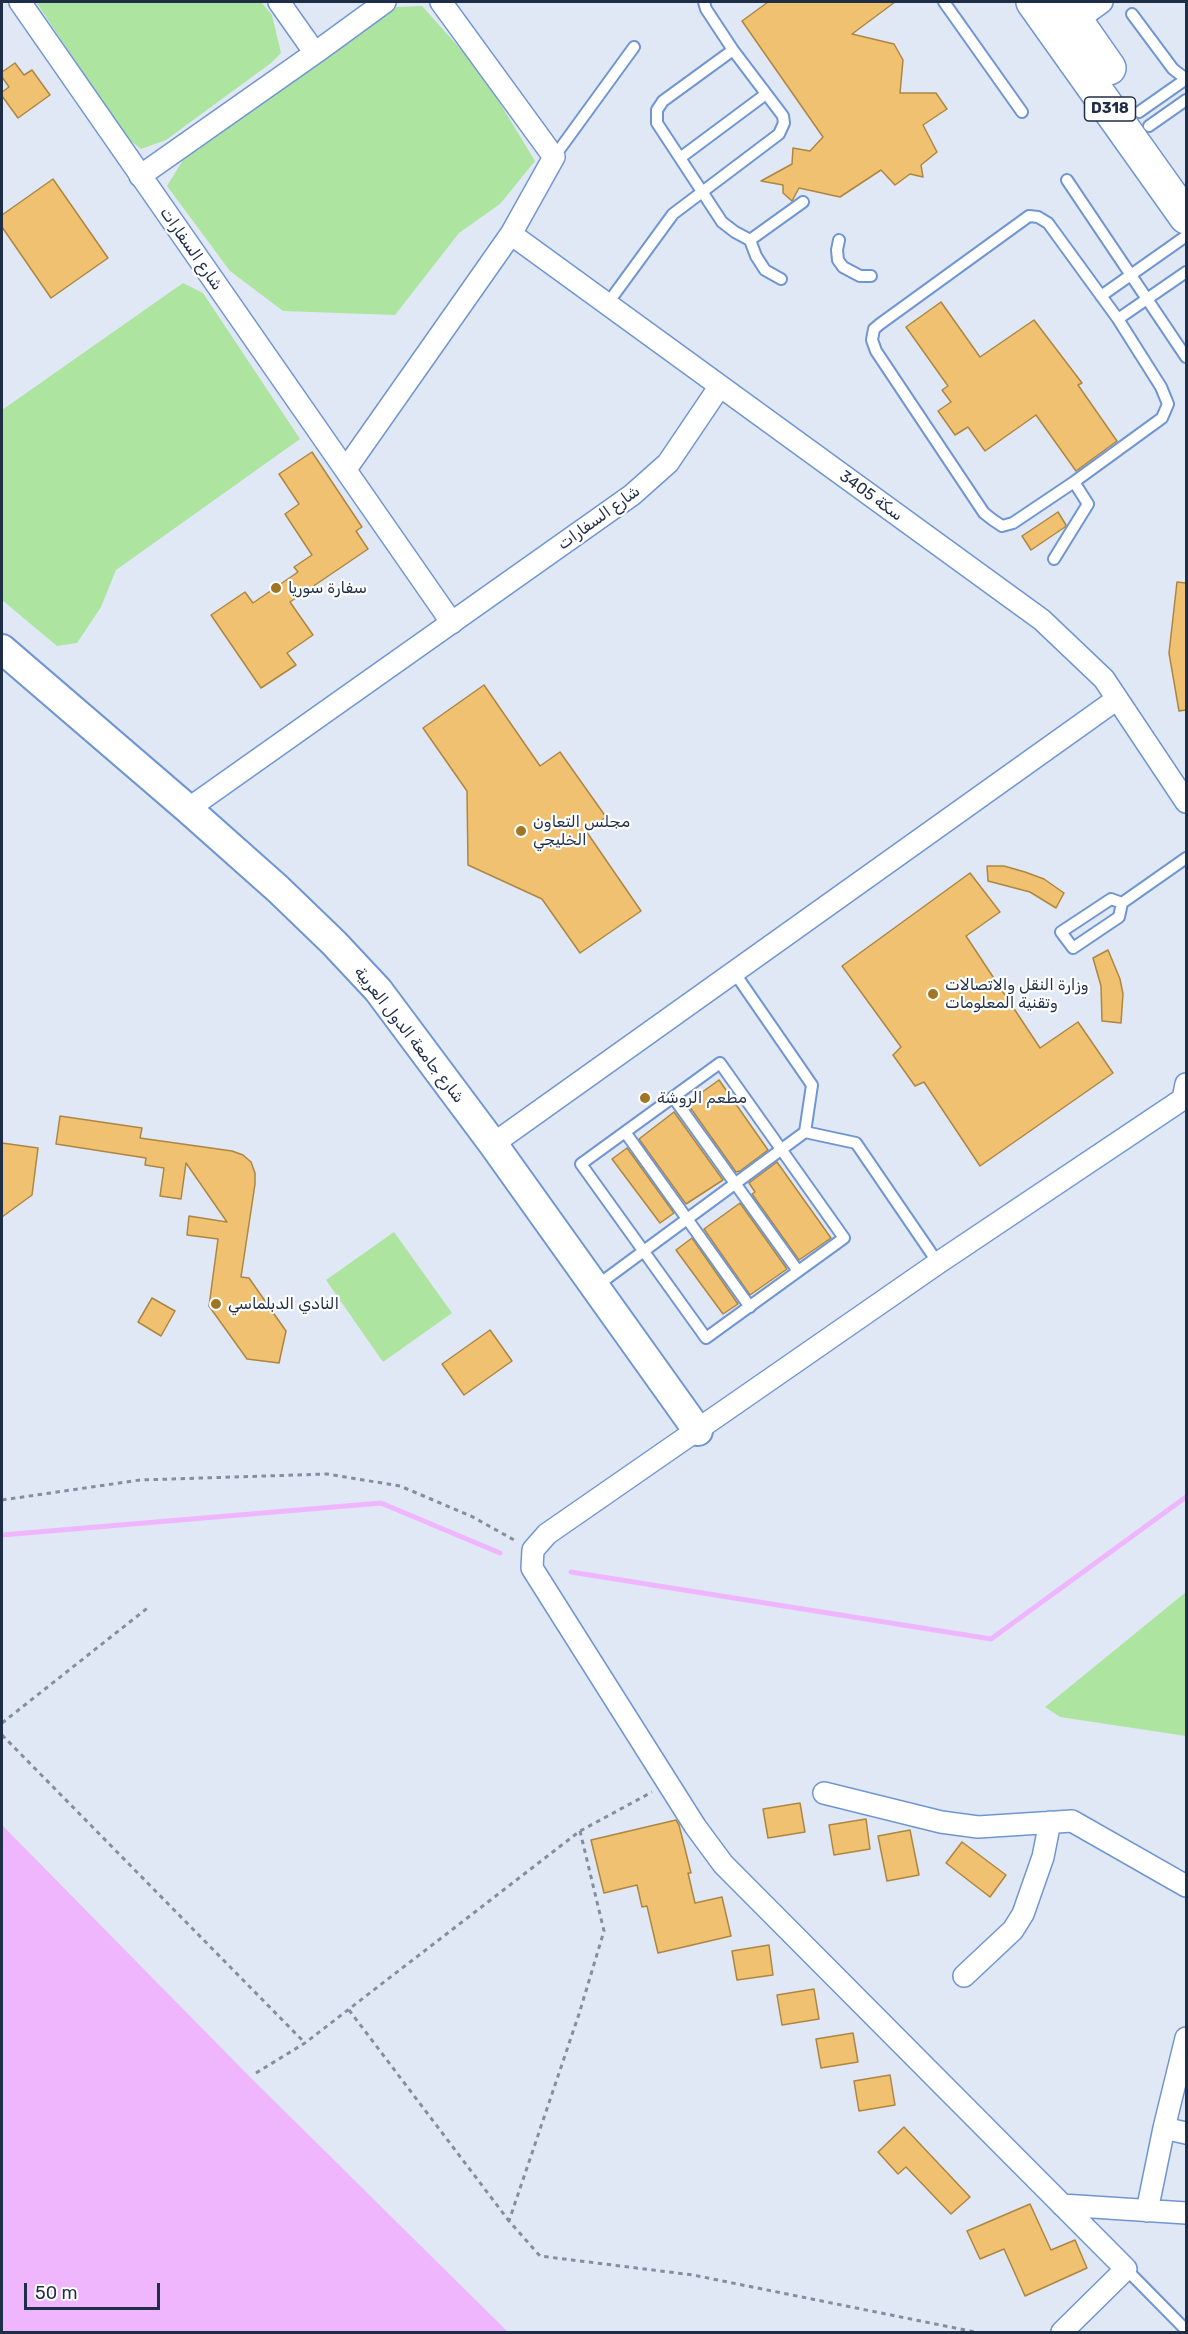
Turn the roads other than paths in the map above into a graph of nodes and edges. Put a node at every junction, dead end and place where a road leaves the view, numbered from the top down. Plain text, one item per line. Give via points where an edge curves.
1 (20, 2) edge
2 (279, 2) edge
3 (385, 2) edge
4 (441, 2) edge
5 (704, 2) edge
6 (944, 2) edge
7 (1102, 2) edge
8 (1051, 7) edge
9 (1132, 14) dead end
10 (634, 47) dead end
11 (733, 50) junction
12 (315, 52) junction
13 (1077, 62) junction
14 (1186, 79) edge
15 (766, 94) junction
16 (1186, 100) edge
17 (1022, 112) dead end
18 (1144, 119) junction
19 (554, 158) junction
20 (680, 158) junction
21 (140, 176) junction
22 (1186, 177) edge
23 (1067, 180) dead end
24 (701, 192) junction
25 (803, 202) dead end
26 (1186, 216) edge
27 (511, 234) junction
28 (1186, 236) edge
29 (750, 240) junction
30 (839, 240) dead end
31 (1186, 272) edge
32 (1131, 275) junction
33 (871, 276) dead end
34 (781, 279) dead end
35 (1101, 296) junction
36 (1147, 299) junction
37 (608, 303) junction
38 (1118, 319) junction
39 (1186, 357) edge
40 (720, 386) junction
41 (346, 469) junction
42 (1074, 482) junction
43 (1054, 559) dead end
44 (452, 623) junction
45 (2, 649) edge
46 (1117, 699) junction
47 (1186, 802) edge
48 (188, 808) junction
49 (1186, 858) edge
50 (1122, 903) junction
51 (734, 972) junction
52 (673, 1097) junction
53 (1185, 1101) edge
54 (625, 1132) junction
55 (805, 1132) junction
56 (493, 1144) junction
57 (781, 1149) junction
58 (735, 1183) junction
59 (687, 1219) junction
60 (644, 1251) junction
61 (938, 1263) junction
62 (798, 1271) junction
63 (595, 1287) junction
64 (750, 1306) junction
65 (698, 1431) junction
66 (824, 1793) dead end
67 (1050, 1822) junction
68 (1186, 1886) edge
69 (964, 1976) dead end
70 (1186, 2038) edge
71 (1164, 2128) junction
72 (1186, 2133) edge
73 (1062, 2205) junction
74 (1147, 2211) junction
75 (1186, 2212) edge
76 (1126, 2269) junction
77 (1184, 2330) edge
78 (1062, 2332) edge

1 - 21 street, شارع السفارات
2 - 12 street
3 - 12 street
4 - 19 street
5 - 11 lane
6 - 17 lane
7 - 8 street
8 - 13 main road, D318
8 - 13 main road via 1073,35
8 - 18 main road, D318
9 - 14 lane via 1173,69
10 - 19 lane
11 - 15 lane
11 - 20 lane via 672,94 657,110 657,123
12 - 21 street
13 - 26 main road, D318
14 - 18 lane
15 - 20 lane
15 - 24 lane via 783,116 779,134
16 - 18 lane
18 - 22 main road, D318
19 - 27 street
20 - 24 lane
21 - 41 street, شارع السفارات
23 - 32 lane
24 - 29 lane via 722,222
24 - 37 lane via 673,214
25 - 29 lane
27 - 37 street, سكة 3405
27 - 41 street
28 - 32 lane
29 - 34 lane via 765,270
30 - 33 lane via 838,260 843,267 860,276
31 - 36 lane
32 - 35 lane
32 - 36 lane
35 - 38 lane
35 - 42 lane via 1048,223 1029,216 880,324 874,329 872,340 984,513 993,520 1002,526 1013,523
36 - 38 lane
36 - 39 lane
37 - 40 street, سكة 3405
38 - 42 lane via 1168,404 1162,418
40 - 44 street, شارع السفارات via 668,463 632,495
40 - 46 street, سكة 3405 via 1042,620 1104,679
41 - 44 street, شارع السفارات
42 - 43 lane via 1088,504
44 - 48 street, شارع السفارات
45 - 48 street, شارع جامعة الدول العربية
46 - 47 street, سكة 3405
46 - 51 street
48 - 56 street, شارع جامعة الدول العربية via 294,904 378,990
49 - 50 lane
50 - 50 lane via 1111,899 1061,932 1073,948 1119,917
51 - 55 lane via 812,1085
51 - 56 street
52 - 54 lane
52 - 57 lane via 720,1063
52 - 58 lane
53 - 61 street
54 - 59 lane
54 - 60 lane via 581,1164
55 - 57 lane
55 - 61 lane via 856,1143
56 - 63 street, شارع جامعة الدول العربية
57 - 58 lane
57 - 62 lane via 844,1238
58 - 59 lane
58 - 62 lane
59 - 60 lane
59 - 64 lane
60 - 63 lane
60 - 64 lane via 706,1338
61 - 65 street
62 - 64 lane
63 - 65 street, شارع جامعة الدول العربية
65 - 73 street via 547,1534 533,1550 532,1568 723,1864
66 - 67 street via 941,1822 978,1827
67 - 68 street via 1072,1821
67 - 69 street via 1043,1857 1023,1914 1013,1930
70 - 71 street
71 - 72 street
71 - 74 street
73 - 74 street
73 - 76 street
74 - 75 street
76 - 77 lane
76 - 78 street

